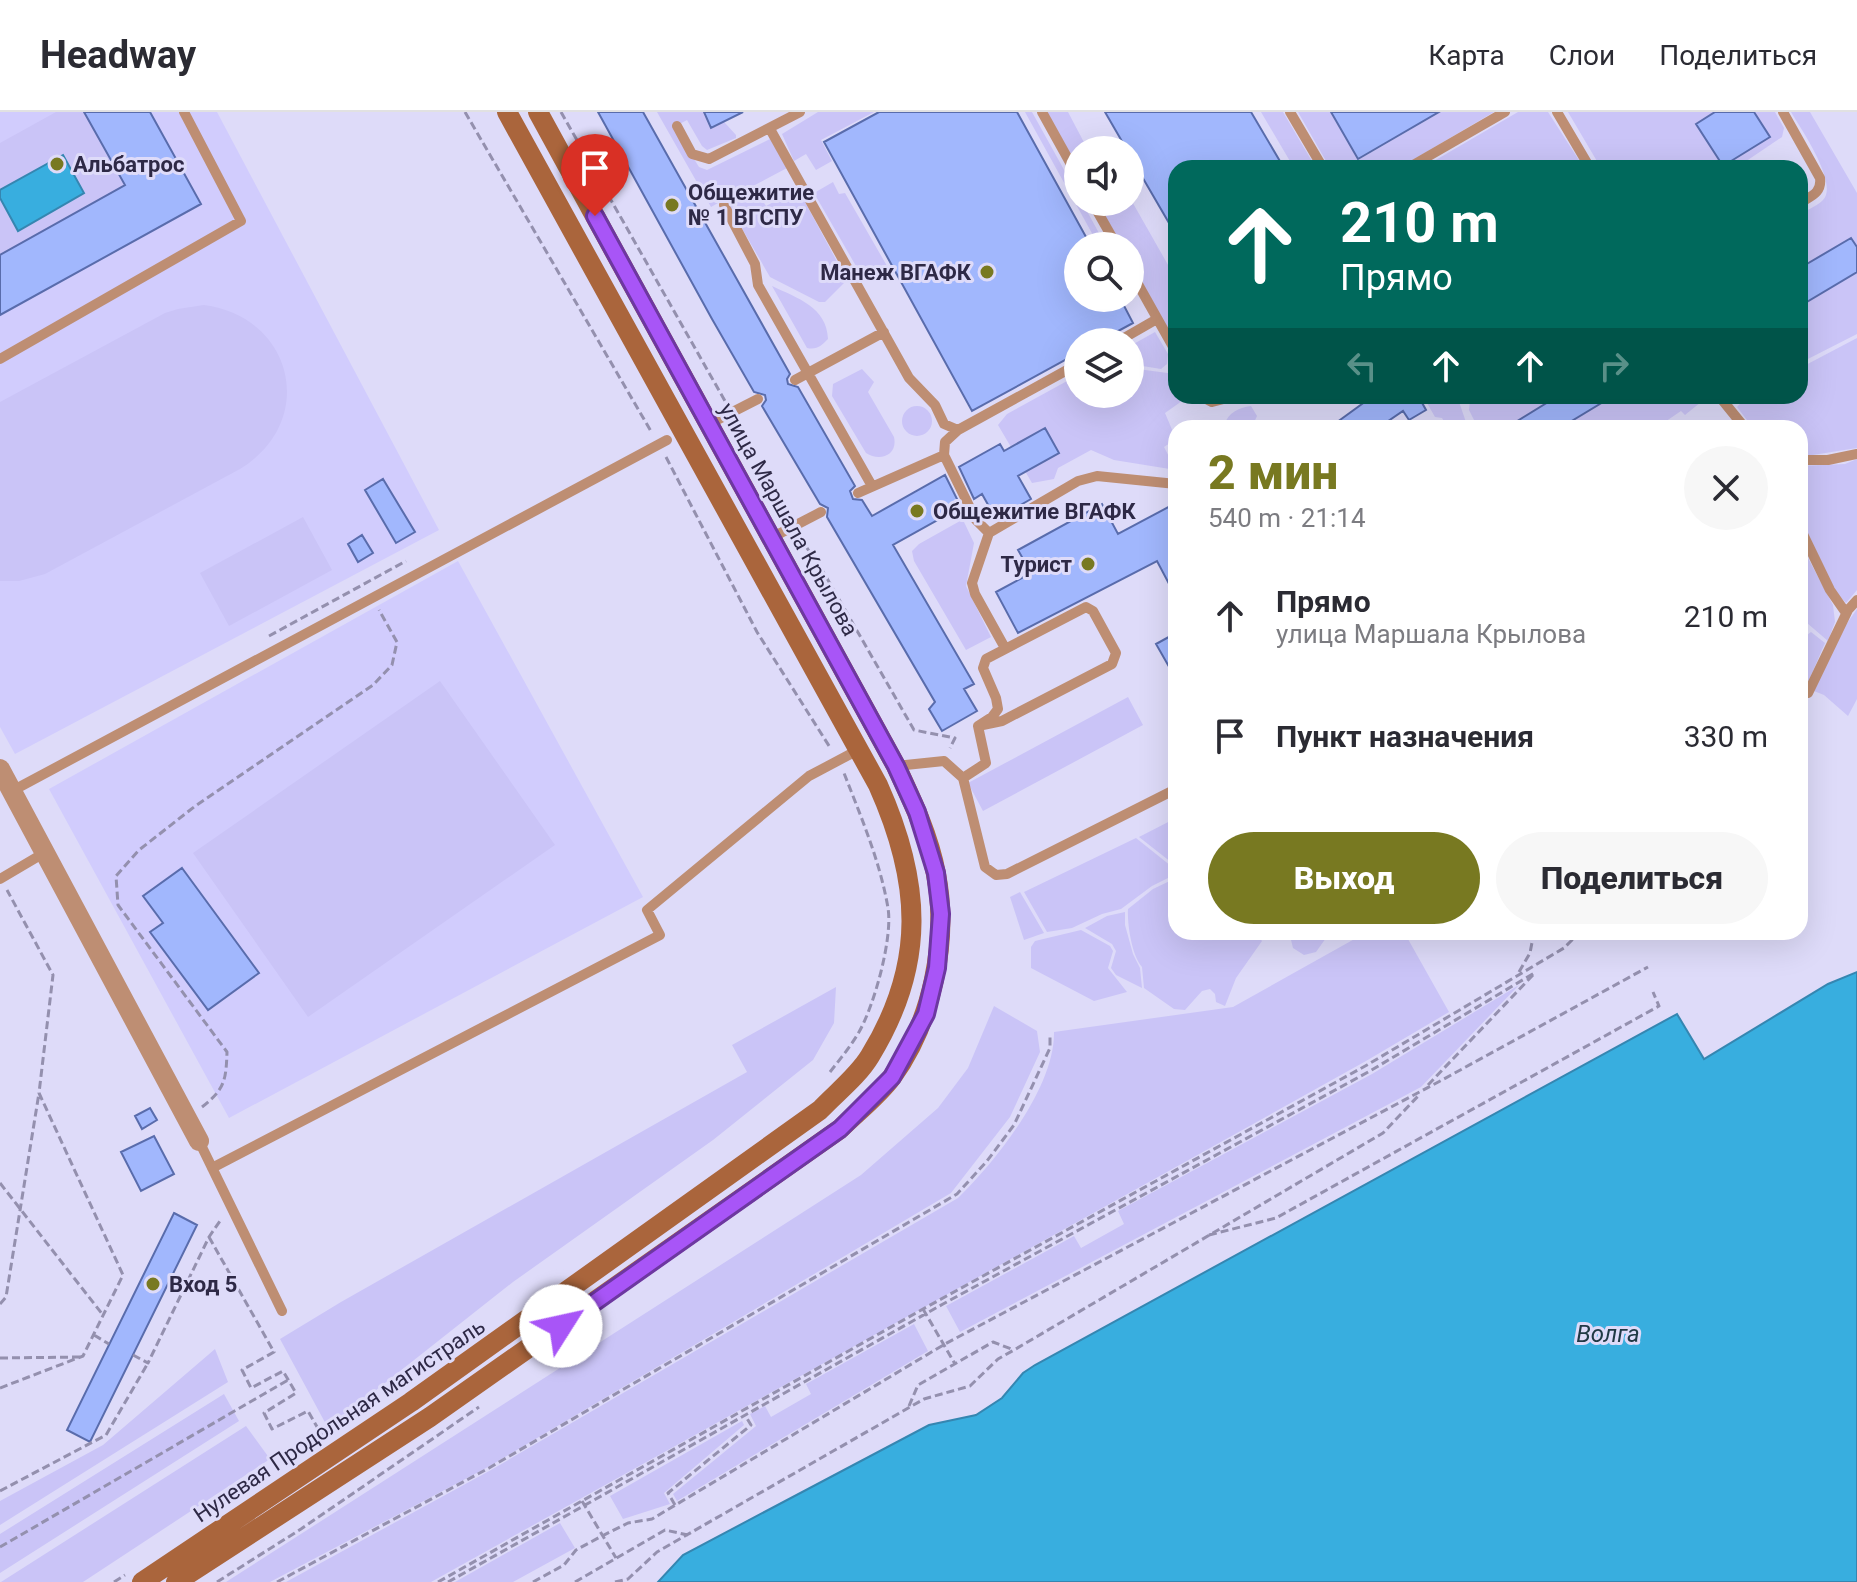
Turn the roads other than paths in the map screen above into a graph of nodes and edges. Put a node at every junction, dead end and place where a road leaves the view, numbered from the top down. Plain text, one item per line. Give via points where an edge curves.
1 (184, 112) edge
2 (507, 112) edge
3 (538, 112) edge
4 (800, 112) edge
5 (1042, 112) edge
6 (1290, 112) edge
7 (1505, 112) edge
8 (1557, 112) edge
9 (1783, 112) edge
10 (677, 126) dead end
11 (770, 129) junction
12 (1064, 152) edge
13 (1318, 160) edge
14 (1422, 160) edge
15 (1585, 160) edge
16 (1808, 198) edge
17 (724, 205) dead end
18 (1144, 295) edge
19 (1157, 319) junction
20 (1141, 328) edge
21 (884, 332) junction
22 (1168, 338) edge
23 (0, 359) edge
24 (1064, 372) edge
25 (807, 373) junction
26 (795, 380) dead end
27 (758, 399) dead end
28 (1726, 404) edge
29 (1738, 420) edge
30 (709, 424) junction
31 (958, 430) junction
32 (667, 440) dead end
33 (1857, 454) edge
34 (944, 455) junction
35 (1808, 460) edge
36 (1168, 483) edge
37 (872, 486) junction
38 (858, 493) dead end
39 (821, 512) dead end
40 (989, 533) junction
41 (773, 542) junction
42 (1808, 545) edge
43 (753, 561) junction
44 (1857, 600) edge
45 (1846, 613) junction
46 (1005, 648) junction
47 (1808, 693) dead end
48 (978, 726) junction
49 (860, 749) junction
50 (896, 766) junction
51 (0, 769) edge
52 (963, 778) junction
53 (12, 791) junction
54 (1168, 793) edge
55 (44, 853) junction
56 (1, 879) edge
57 (937, 968) joint
58 (199, 1141) joint
59 (212, 1168) junction
60 (282, 1311) dead end
61 (135, 1578) edge
62 (176, 1582) edge

1 - 23 lane via 241,221
2 - 43 main road
3 - 30 main road, улица Маршала Крылова
4 - 11 lane
5 - 12 lane
6 - 13 lane
7 - 14 lane
8 - 15 lane
9 - 16 lane via 1820,178 1817,193
10 - 11 lane via 692,154 709,159
11 - 21 lane
17 - 25 lane via 755,264 758,285
18 - 19 lane
19 - 20 lane
19 - 22 lane
21 - 25 lane
21 - 31 lane via 909,378 935,405 944,424
24 - 31 lane
25 - 26 lane
25 - 37 lane
27 - 30 lane
28 - 29 lane
30 - 41 main road, улица Маршала Крылова
31 - 34 lane via 945,442
32 - 53 lane
33 - 35 lane
34 - 37 lane
34 - 40 lane via 976,520
36 - 40 lane via 1097,476 1078,481
37 - 38 lane
39 - 41 lane
40 - 46 lane via 972,583
41 - 43 main road via 776,563 764,568
41 - 50 main road, улица Маршала Крылова
42 - 45 lane
43 - 49 main road
44 - 45 lane
45 - 47 lane
46 - 48 lane via 986,659 983,668 998,709
46 - 48 lane via 1086,607 1116,653 1112,664 1002,721
48 - 52 lane via 986,763
49 - 59 lane via 809,776 647,910 660,935
49 - 61 main road, Нулевая Продольная магистраль via 896,824 913,920 897,1004 869,1058 820,1110 424,1393
50 - 52 lane via 944,761
50 - 57 main road, улица Маршала Крылова via 936,873 941,914
51 - 53 street
52 - 54 lane via 985,867 996,875
53 - 55 street
55 - 56 lane
55 - 58 street
57 - 62 main road, Нулевая Продольная магистраль via 926,1014 892,1077 840,1129 430,1417
58 - 59 lane
59 - 60 lane

